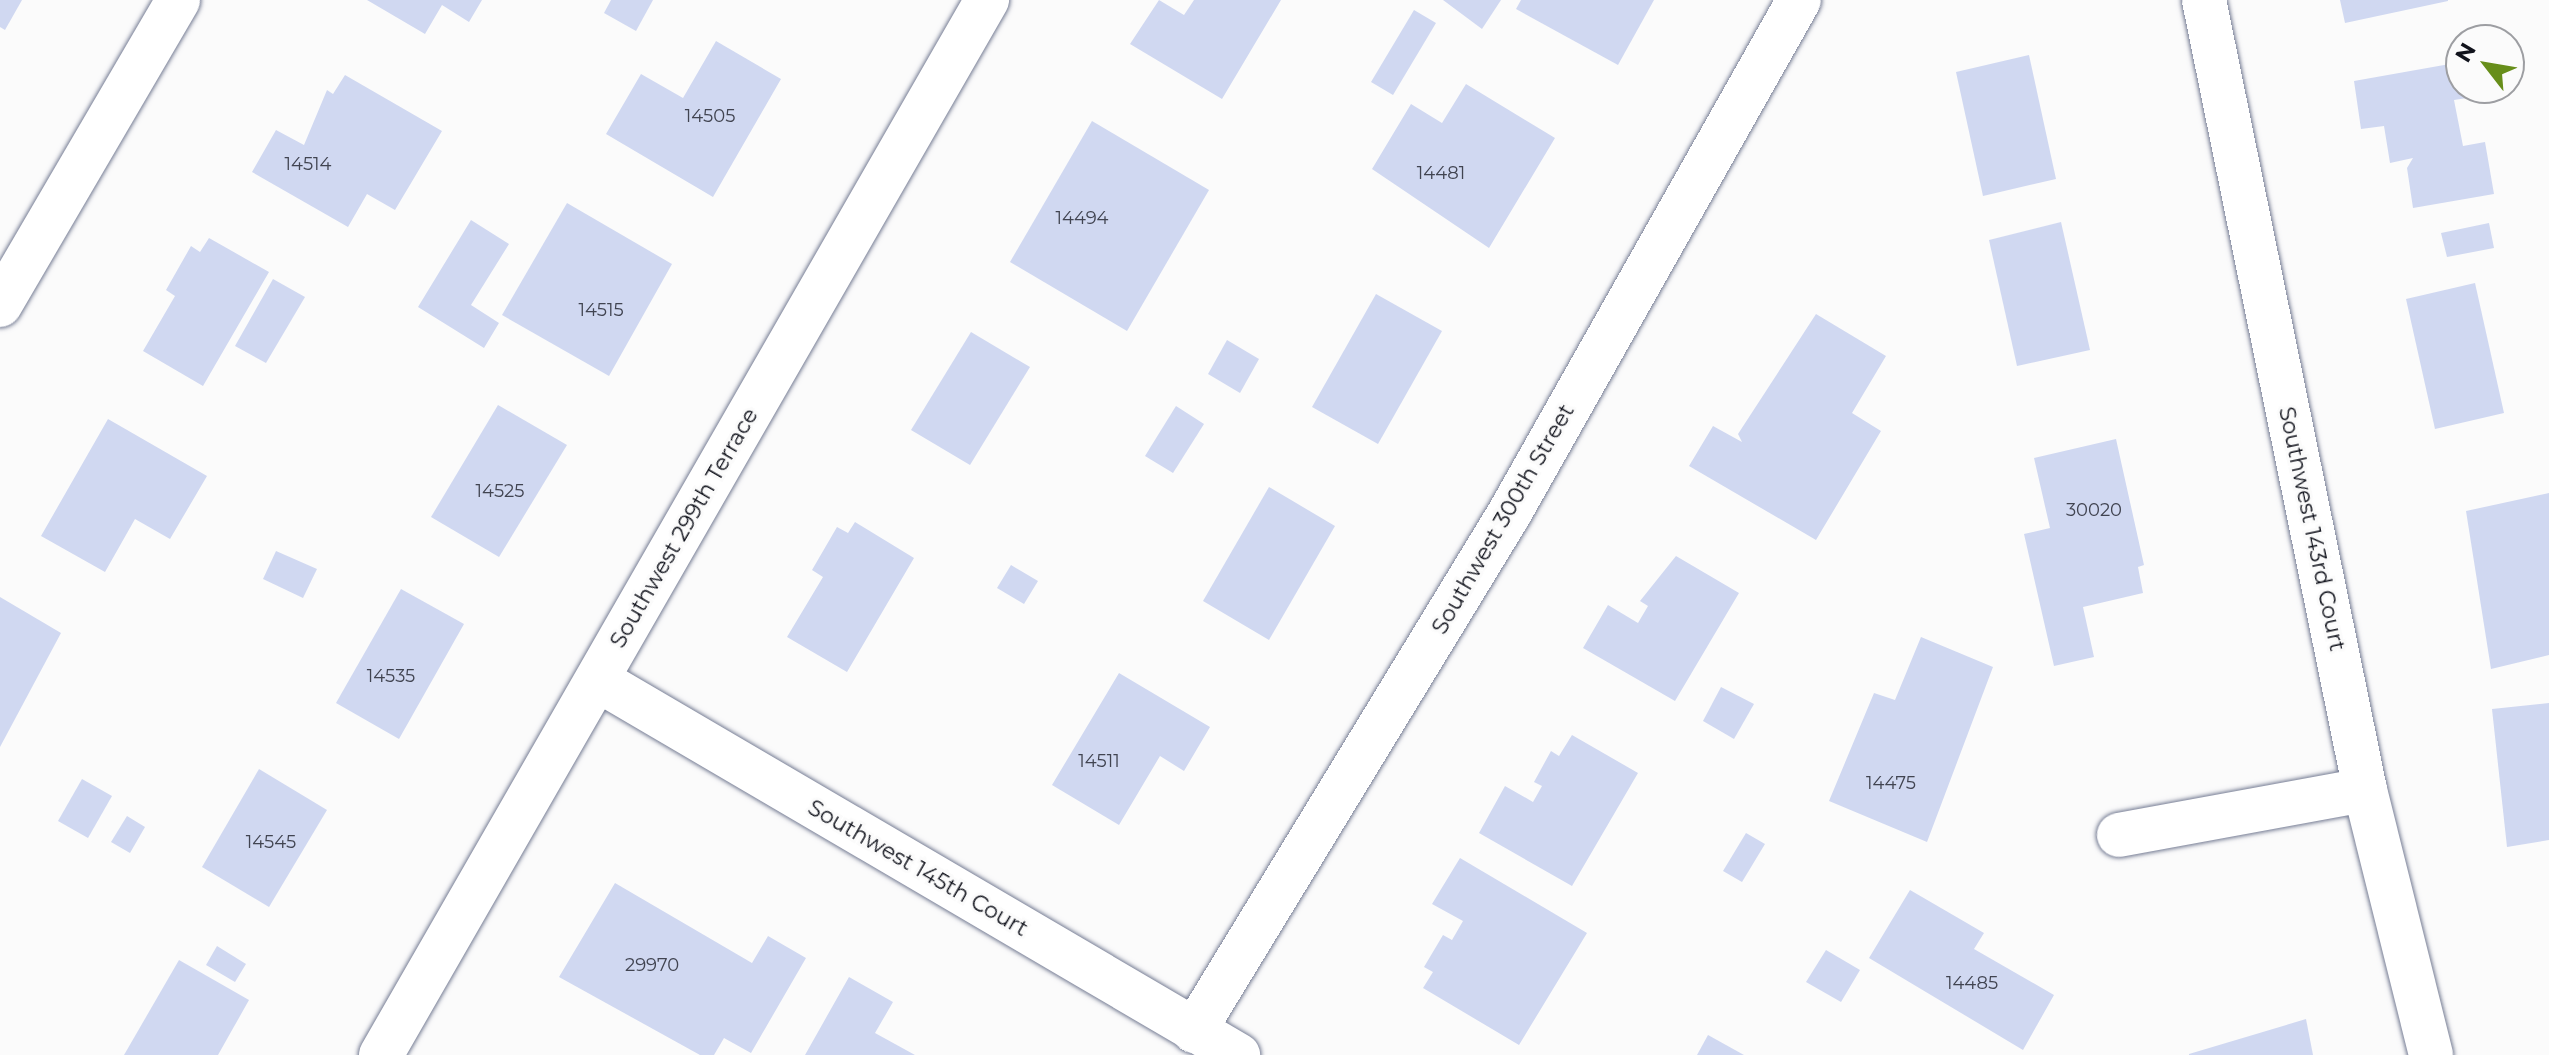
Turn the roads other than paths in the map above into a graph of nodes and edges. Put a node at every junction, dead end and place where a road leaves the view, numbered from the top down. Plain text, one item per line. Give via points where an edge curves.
1 (178, 0) edge
2 (987, 0) edge
3 (1799, 0) edge
4 (2204, 0) edge
5 (0, 305) edge
6 (598, 680) junction
7 (2365, 790) junction
8 (2119, 835) dead end
9 (1194, 1031) junction
10 (381, 1055) edge
11 (1238, 1055) edge
12 (2431, 1055) edge

1 - 5 street
2 - 6 street, Southwest 299th Terrace
3 - 9 street, Southwest 300th Street via 1509,514
4 - 7 street, Southwest 143rd Court
6 - 9 street, Southwest 145th Court
6 - 10 street, Southwest 299th Terrace
7 - 8 street
7 - 12 street, Southwest 143rd Court
9 - 11 street, Southwest 145th Court

